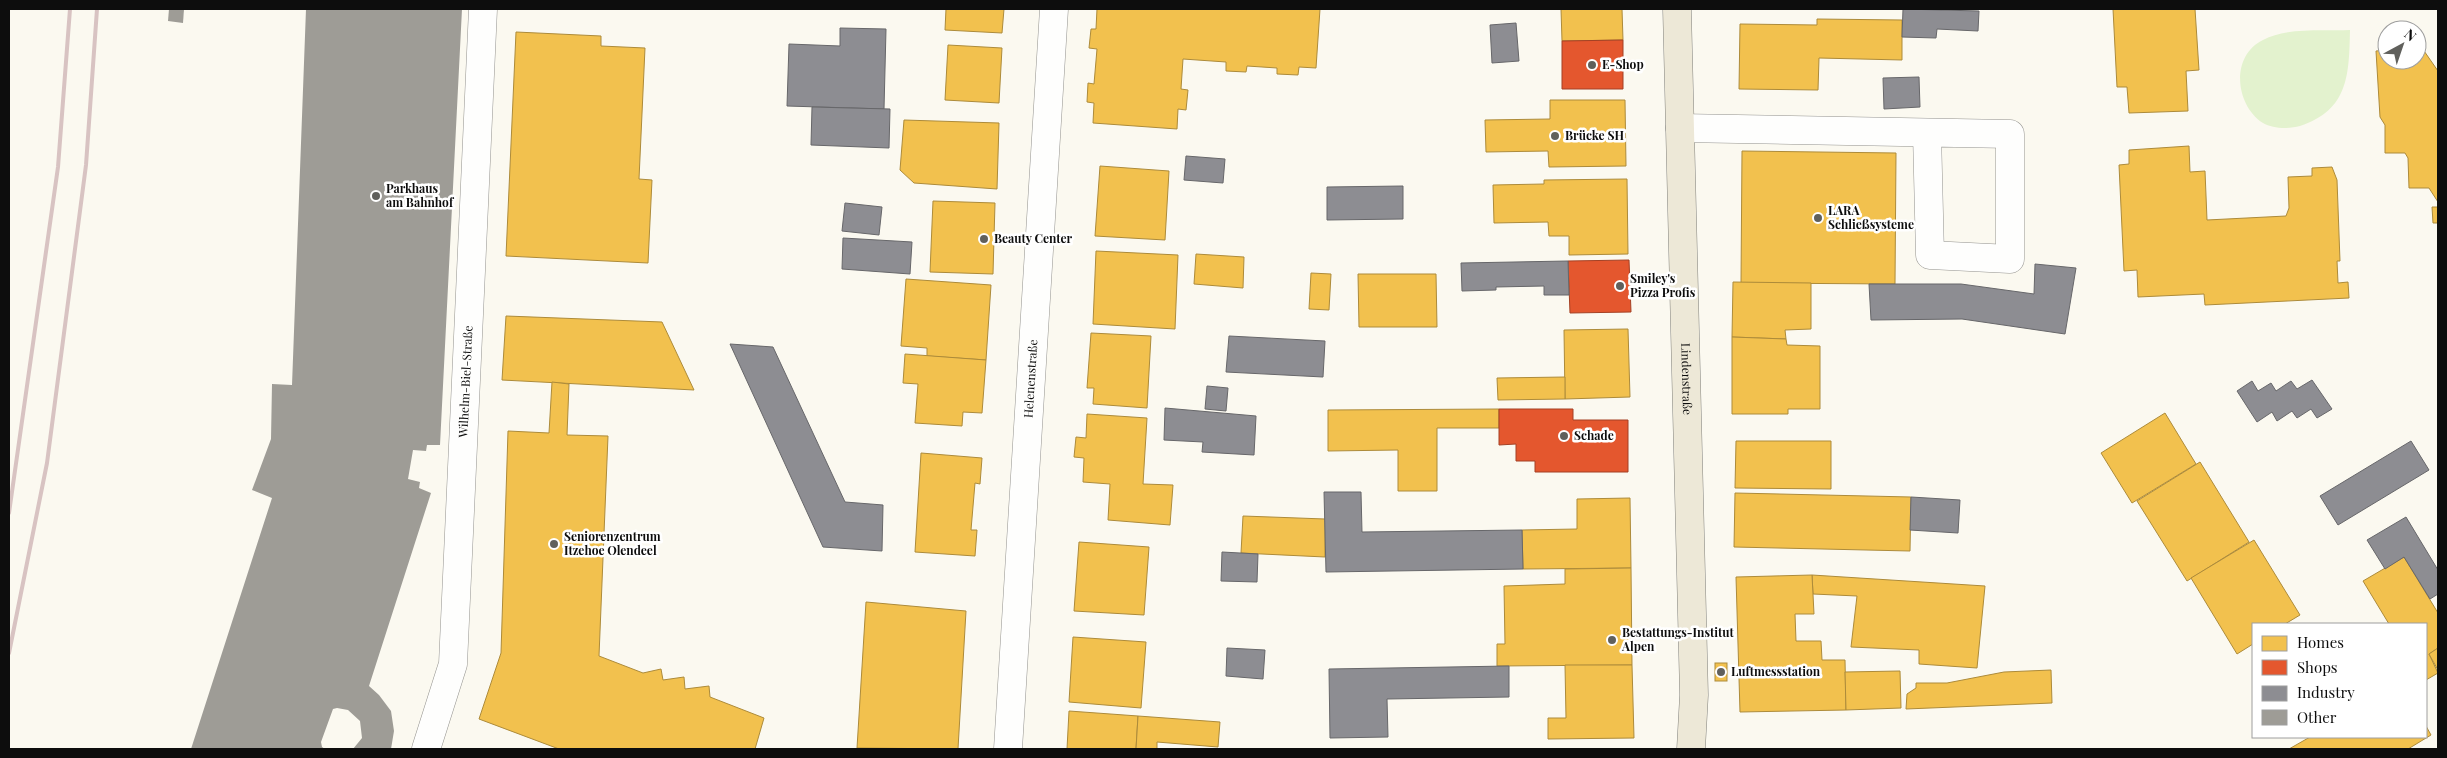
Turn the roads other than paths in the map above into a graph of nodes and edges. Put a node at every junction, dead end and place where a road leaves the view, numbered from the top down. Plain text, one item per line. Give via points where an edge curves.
1 (483, 9) edge
2 (1054, 9) edge
3 (1676, 9) edge
4 (1680, 128) junction
5 (1927, 133) junction
6 (426, 749) edge
7 (1008, 749) edge
8 (1691, 749) edge

1 - 6 street, Wilhelm-Biel-Straße via 453,664
2 - 7 street, Helenenstraße
3 - 4 main road, Lindenstraße
4 - 5 street
4 - 8 main road, Lindenstraße via 1693,686
5 - 5 street via 2010,134 2010,259 1930,255

